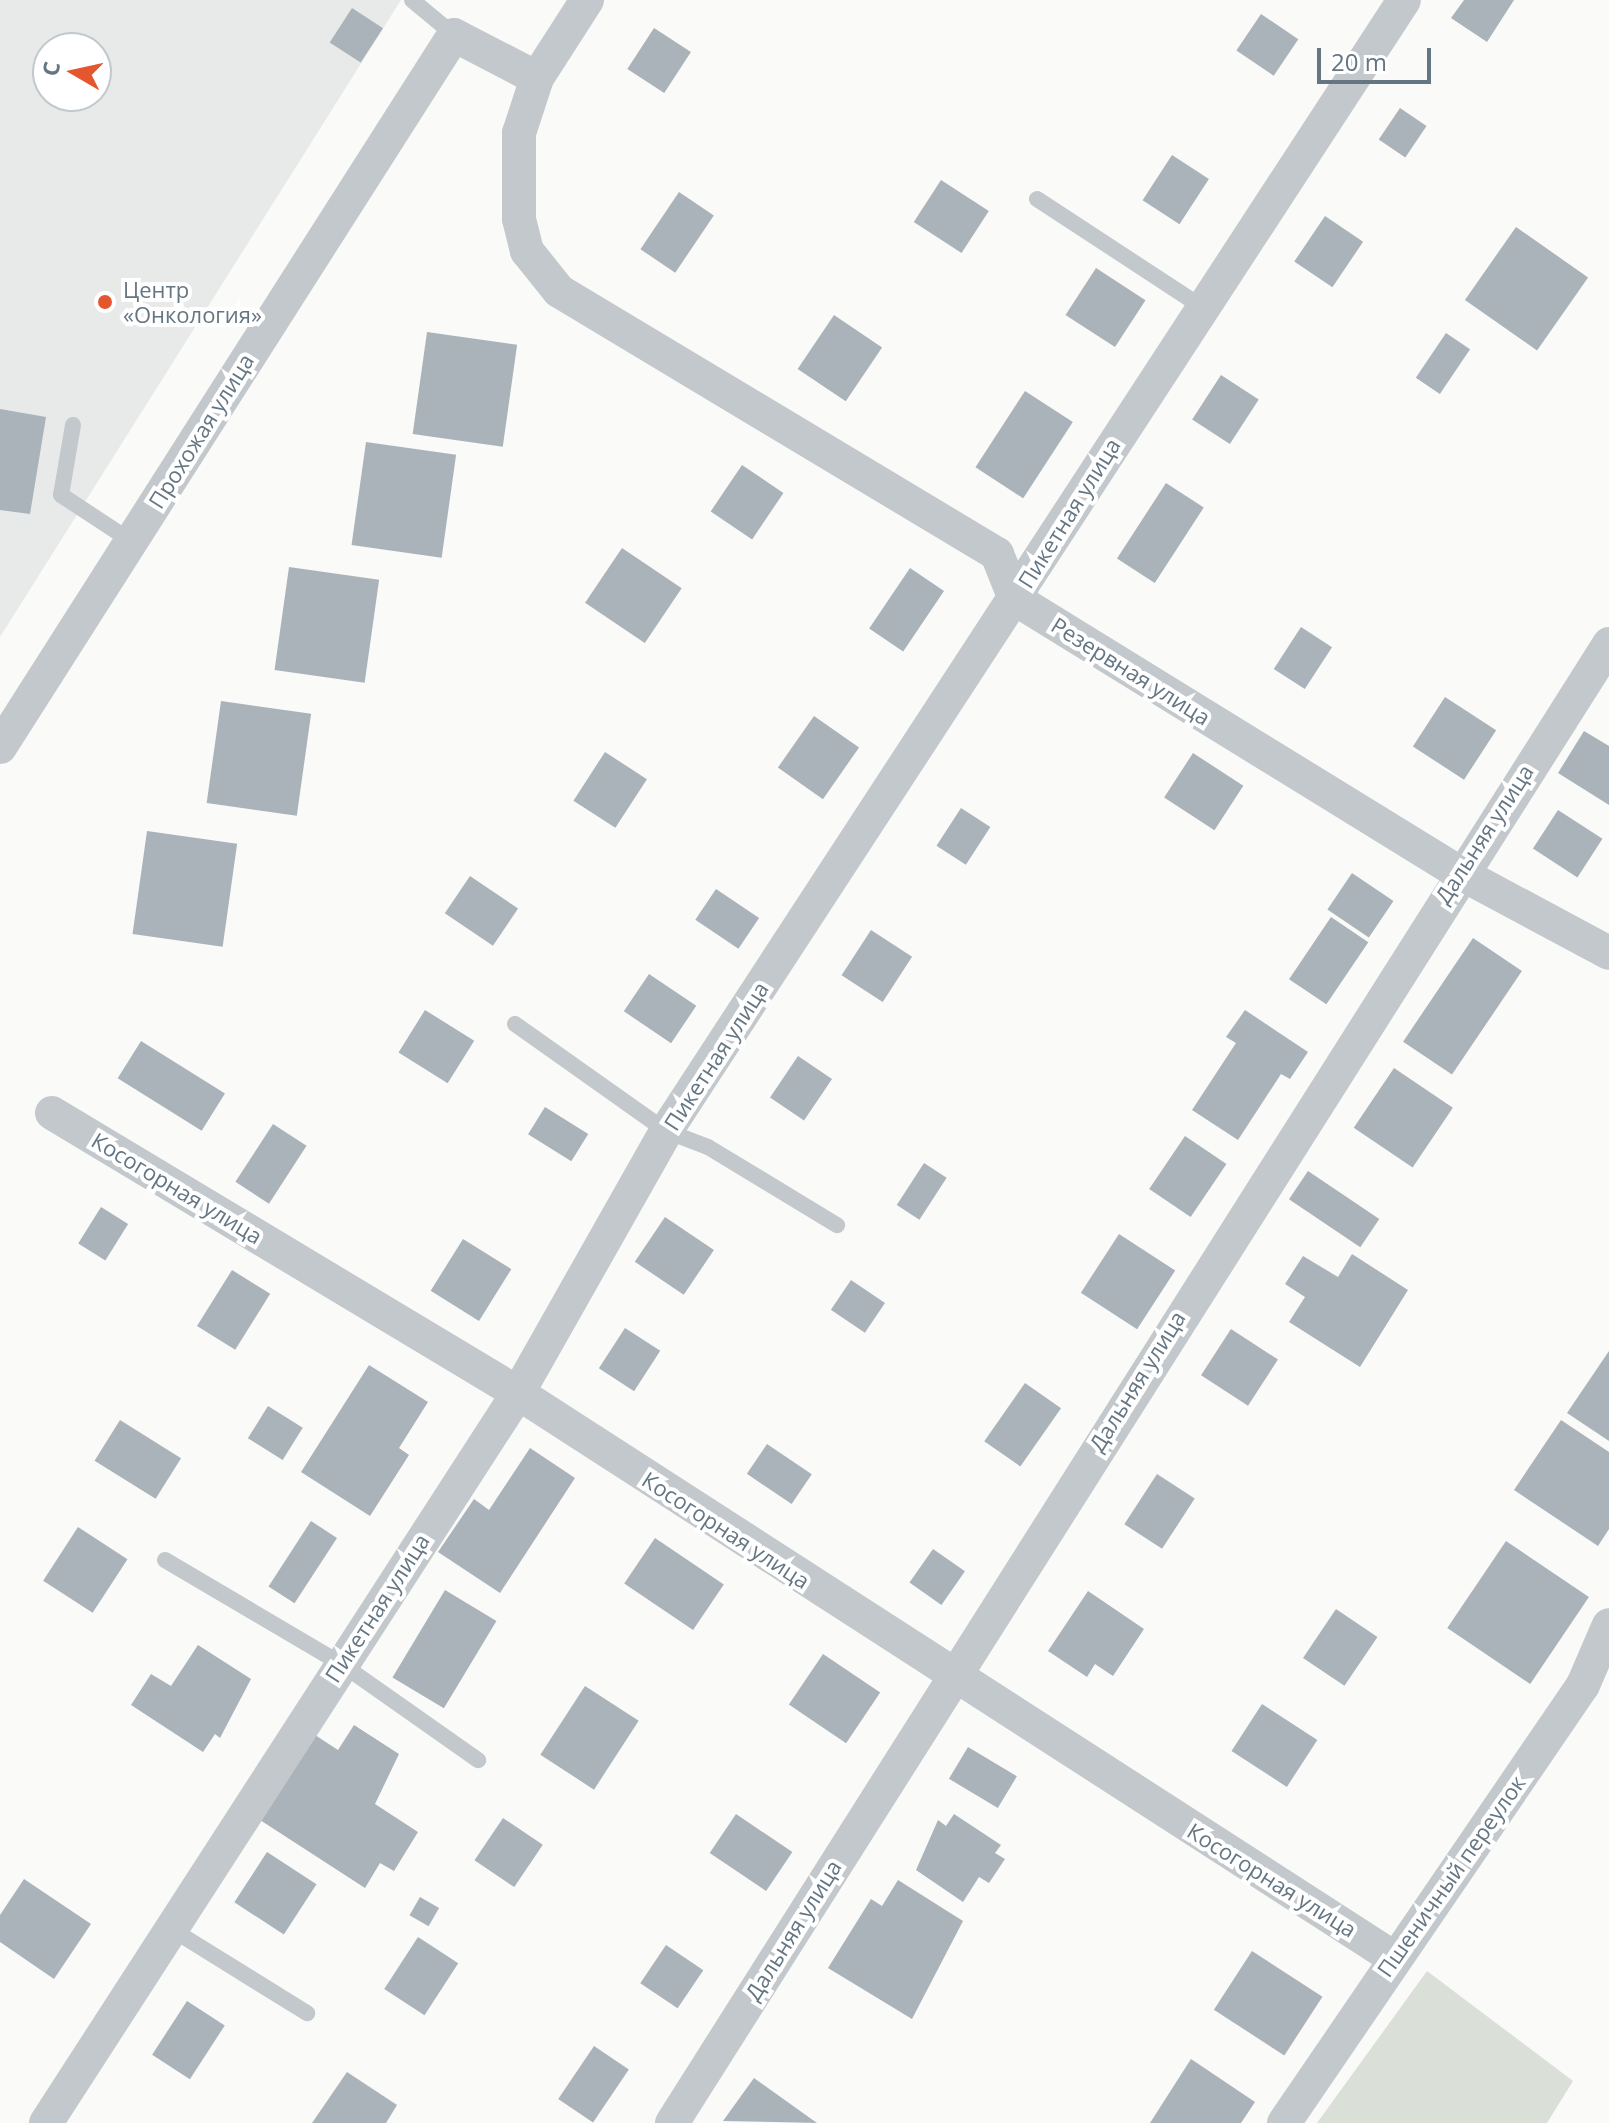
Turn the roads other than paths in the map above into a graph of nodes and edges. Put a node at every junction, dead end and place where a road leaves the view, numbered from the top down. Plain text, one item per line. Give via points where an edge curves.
1 (412, 0) edge
2 (587, 0) edge
3 (1404, 0) edge
4 (454, 35) junction
5 (537, 78) junction
6 (1037, 199) dead end
7 (1199, 305) junction
8 (73, 425) dead end
9 (131, 541) junction
10 (1015, 599) junction
11 (1609, 644) edge
12 (0, 747) edge
13 (1458, 872) junction
14 (1609, 953) edge
15 (515, 1024) dead end
16 (52, 1113) dead end
17 (666, 1131) junction
18 (837, 1225) dead end
19 (518, 1393) junction
20 (165, 1560) dead end
21 (1609, 1625) edge
22 (340, 1663) junction
23 (950, 1677) junction
24 (478, 1760) dead end
25 (173, 1930) junction
26 (1394, 1958) junction
27 (307, 2013) dead end
28 (46, 2123) edge
29 (672, 2123) edge
30 (1284, 2123) edge

1 - 4 lane
2 - 5 street
3 - 7 street, Пикетная улица
4 - 5 street
4 - 9 street, Прохожая улица
5 - 10 street via 519,133 516,178 527,251 559,291 997,554
6 - 7 lane
7 - 10 street, Пикетная улица
8 - 9 lane via 61,495
9 - 12 street, Прохожая улица
10 - 13 street, Резервная улица
10 - 17 street, Пикетная улица
11 - 13 street, Дальняя улица
13 - 14 street, Резервная улица
13 - 23 street, Дальняя улица
15 - 17 lane
16 - 19 street, Косогорная улица
17 - 18 lane via 708,1147
17 - 19 street, Пикетная улица
19 - 22 street, Пикетная улица
19 - 23 street, Косогорная улица
20 - 22 lane
21 - 26 street, Пшеничный переулок via 1583,1685
22 - 24 lane
22 - 25 street, Пикетная улица
23 - 26 street, Косогорная улица
23 - 29 street, Дальняя улица
25 - 27 lane
25 - 28 street, Пикетная улица
26 - 30 street, Пшеничный переулок

